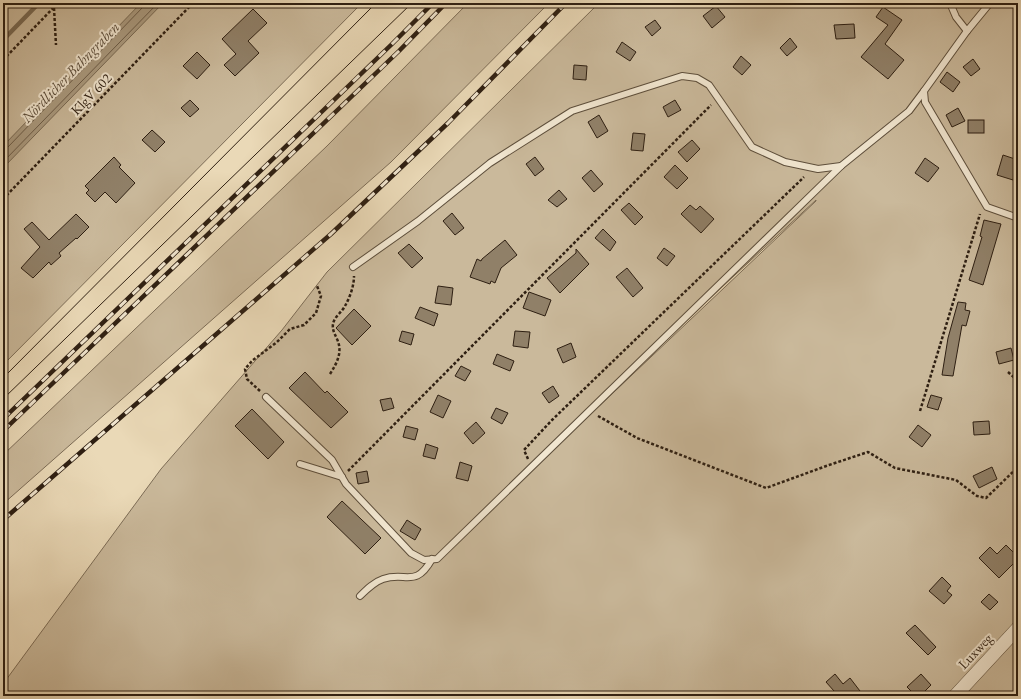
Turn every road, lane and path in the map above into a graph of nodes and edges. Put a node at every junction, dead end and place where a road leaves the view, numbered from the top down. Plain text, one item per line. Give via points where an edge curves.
1 (58, 3) edge
2 (193, 3) edge
3 (950, 3) edge
4 (990, 3) edge
5 (54, 7) junction
6 (967, 31) junction
7 (56, 45) dead end
8 (3, 60) edge
9 (924, 91) junction
10 (718, 98) junction
11 (841, 166) junction
12 (813, 168) junction
13 (3, 199) edge
14 (984, 202) junction
15 (1018, 218) edge
16 (354, 267) joint
17 (317, 286) dead end
18 (1008, 372) dead end
19 (330, 374) dead end
20 (1018, 380) edge
21 (266, 397) joint
22 (588, 411) junction
23 (920, 411) dead end
24 (300, 464) dead end
25 (532, 466) junction
26 (1018, 467) edge
27 (342, 477) junction
28 (432, 559) junction
29 (360, 596) dead end
30 (1018, 628) edge
31 (955, 696) edge

1 - 5 path
2 - 13 path, KlgV 602
3 - 6 lane via 956,17
4 - 6 lane
5 - 7 path
5 - 8 path
6 - 9 lane
9 - 11 lane via 909,111
9 - 14 lane via 926,102
10 - 12 lane via 752,147 785,162
10 - 16 lane via 709,85 697,78 682,76 572,110 490,163 418,221
10 - 27 path
11 - 12 lane
11 - 22 lane
12 - 25 path via 552,420 524,450
14 - 15 lane via 987,207
14 - 23 path
16 - 19 path via 351,292 345,306 333,322 332,328 338,340 340,354
17 - 21 path via 321,296 316,313 304,325 290,329 245,369 247,379
18 - 20 path
21 - 27 lane via 332,460
22 - 25 lane
22 - 26 path via 637,438 766,488 868,452 895,468 956,480 978,496 986,498
24 - 27 lane
25 - 28 lane via 437,559
27 - 28 lane via 411,553 424,560
28 - 29 lane via 414,577 392,576 382,579
30 - 31 street, Luxweg

